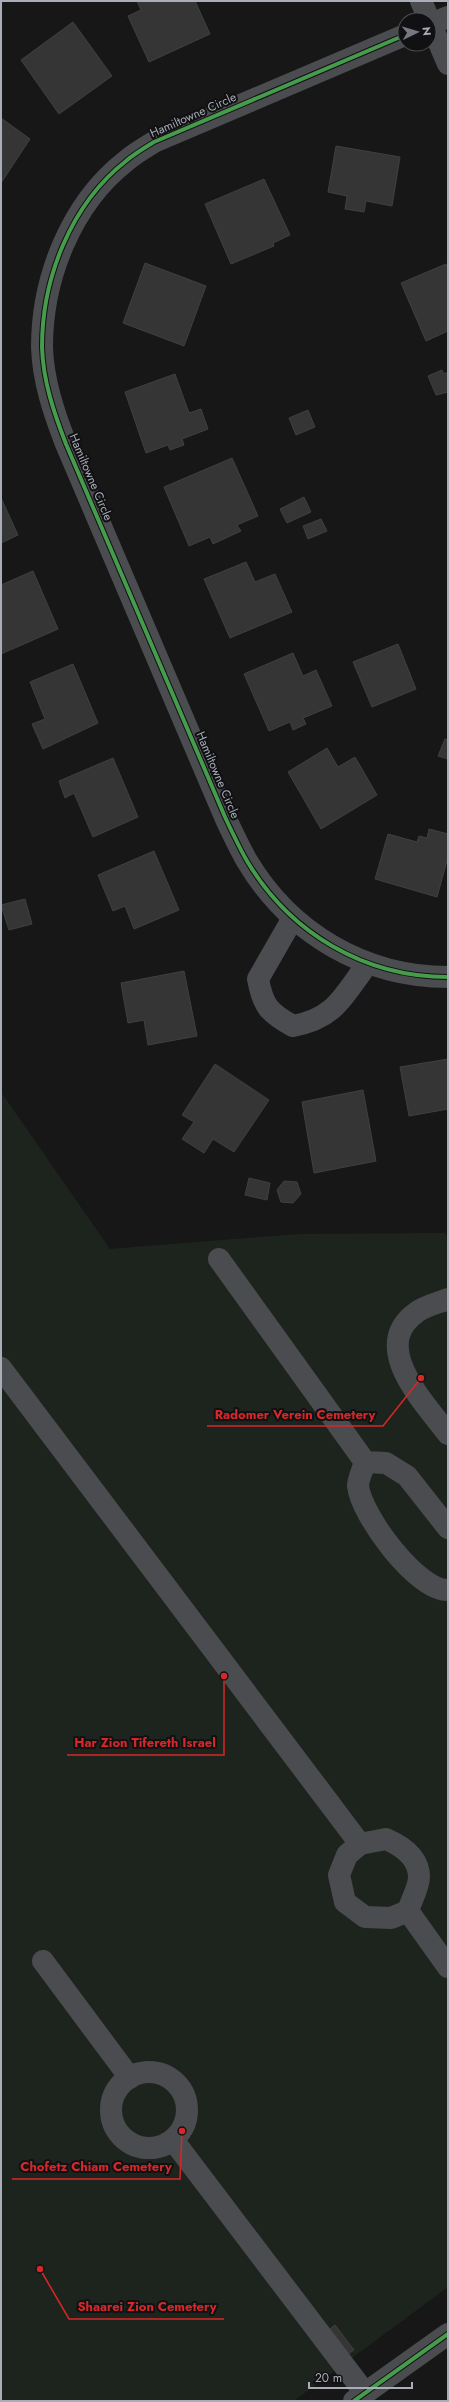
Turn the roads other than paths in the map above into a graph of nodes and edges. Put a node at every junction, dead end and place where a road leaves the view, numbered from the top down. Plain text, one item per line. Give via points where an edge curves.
1 (421, 1) edge
2 (429, 12) edge
3 (437, 26) edge
4 (397, 38) edge
5 (448, 64) edge
6 (293, 918) junction
7 (368, 964) junction
8 (448, 978) edge
9 (219, 1259) dead end
10 (448, 1299) edge
11 (1, 1368) edge
12 (448, 1434) edge
13 (364, 1462) junction
14 (448, 1528) edge
15 (448, 1590) edge
16 (360, 1844) junction
17 (408, 1911) junction
18 (43, 1961) dead end
19 (448, 1967) edge
20 (130, 2078) junction
21 (173, 2140) junction
22 (448, 2334) edge
23 (359, 2397) edge

1 - 2 street
3 - 5 street
4 - 6 street, Hamiltowne Circle via 154,142 126,161 103,182 83,208 64,241 51,278 44,318 42,348 46,382 52,408 66,444 225,817 247,861
6 - 7 street, Hamiltowne Circle via 322,941
6 - 7 street via 258,979 261,997 272,1014 293,1026 311,1023 332,1011
7 - 8 street, Hamiltowne Circle via 402,974
9 - 13 street
10 - 12 street via 417,1311 402,1326 397,1341 398,1357 406,1377
11 - 16 street
13 - 14 street via 386,1463 408,1476
13 - 15 street via 358,1484 364,1508 391,1546 424,1582
16 - 17 street via 386,1840 402,1846 414,1858 419,1878
16 - 17 street via 347,1855 339,1875 345,1902 365,1917 391,1918
17 - 19 street
18 - 20 street
20 - 21 street via 137,2074 156,2072 172,2079 181,2087 188,2112 184,2125
20 - 21 street via 122,2083 115,2093 111,2111 116,2128 128,2141 145,2148 159,2147
21 - 23 street
22 - 23 street

